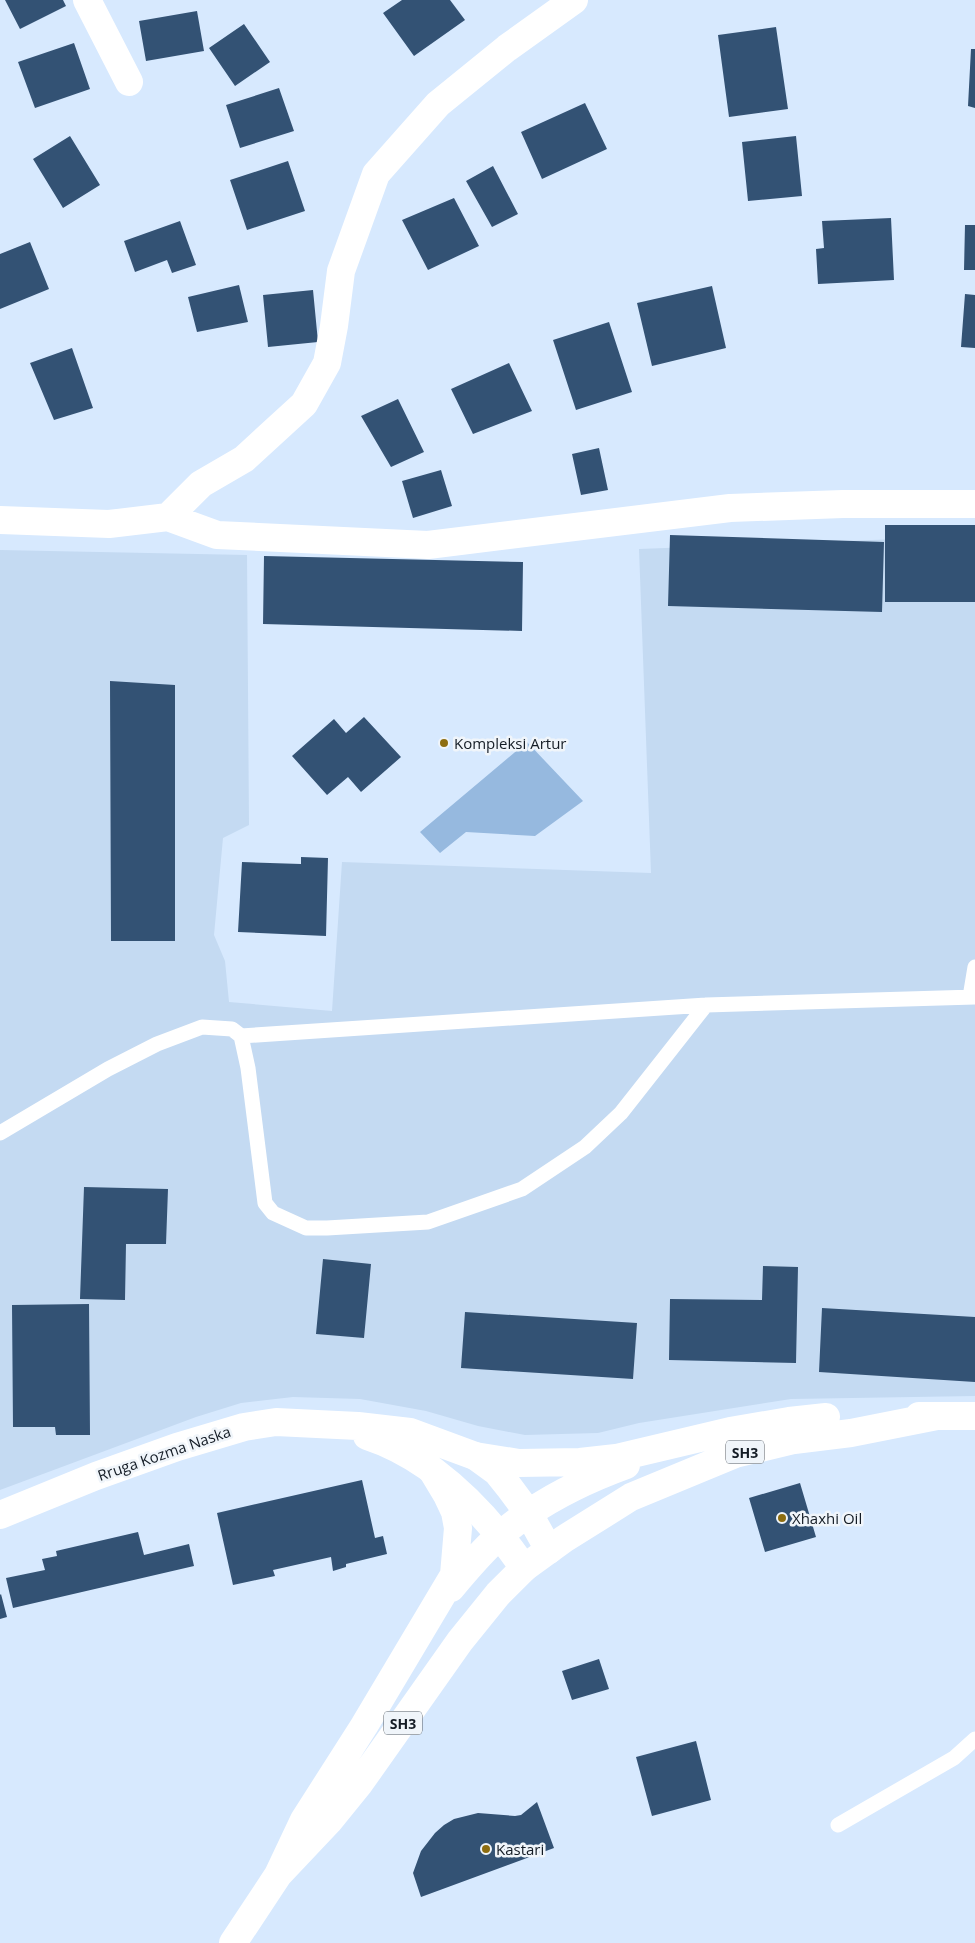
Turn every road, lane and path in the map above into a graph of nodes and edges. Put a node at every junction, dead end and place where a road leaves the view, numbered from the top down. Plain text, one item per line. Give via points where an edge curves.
1 (87, 0) edge
2 (574, 0) edge
3 (129, 82) dead end
4 (975, 504) edge
5 (168, 517) junction
6 (0, 520) edge
7 (975, 967) edge
8 (973, 997) edge
9 (706, 1005) junction
10 (241, 1036) junction
11 (0, 1133) edge
12 (937, 1416) junction
13 (975, 1416) edge
14 (335, 1425) junction
15 (681, 1444) junction
16 (475, 1456) junction
17 (432, 1470) junction
18 (529, 1514) junction
19 (0, 1515) edge
20 (500, 1536) junction
21 (549, 1550) junction
22 (524, 1568) junction
23 (437, 1603) junction
24 (975, 1740) edge
25 (838, 1825) dead end
26 (278, 1875) junction
27 (233, 1943) edge

1 - 3 main road
2 - 5 main road via 507,48 438,104 376,174 341,271 327,363 304,404 244,459 202,484
4 - 5 main road via 730,508 428,545 217,535
5 - 6 main road via 109,524
7 - 8 lane
8 - 9 lane
9 - 10 lane
9 - 10 lane via 621,1113 585,1146 522,1189 428,1222 306,1228 273,1213 265,1202
10 - 11 lane via 232,1029 202,1027 157,1044
12 - 13 main road, SH3
12 - 15 main road, SH3 via 846,1416 789,1421 730,1431
12 - 21 main road, SH3 via 851,1433 794,1440 735,1454 631,1497
14 - 16 main road, Rruga Kozma Naska via 410,1432
14 - 17 main road, Rruga Kozma Naska via 380,1440
14 - 19 main road, Rruga Kozma Naska via 276,1422 244,1427 96,1476
15 - 16 main road via 616,1458 552,1464
15 - 18 main road, SH3 via 574,1488
16 - 18 main road, Rruga Kozma Naska via 496,1472
17 - 20 main road, Rruga Kozma Naska via 463,1495
17 - 23 main road via 448,1495 458,1528 454,1575
18 - 20 main road, SH3
18 - 21 main road, Rruga Kozma Naska
20 - 22 main road, Rruga Kozma Naska
20 - 23 main road, SH3 via 477,1556
21 - 22 main road, SH3
22 - 26 main road, SH3 via 498,1594 460,1642 359,1784
23 - 26 main road, SH3 via 304,1820
24 - 25 lane via 954,1758
26 - 27 main road, SH3

